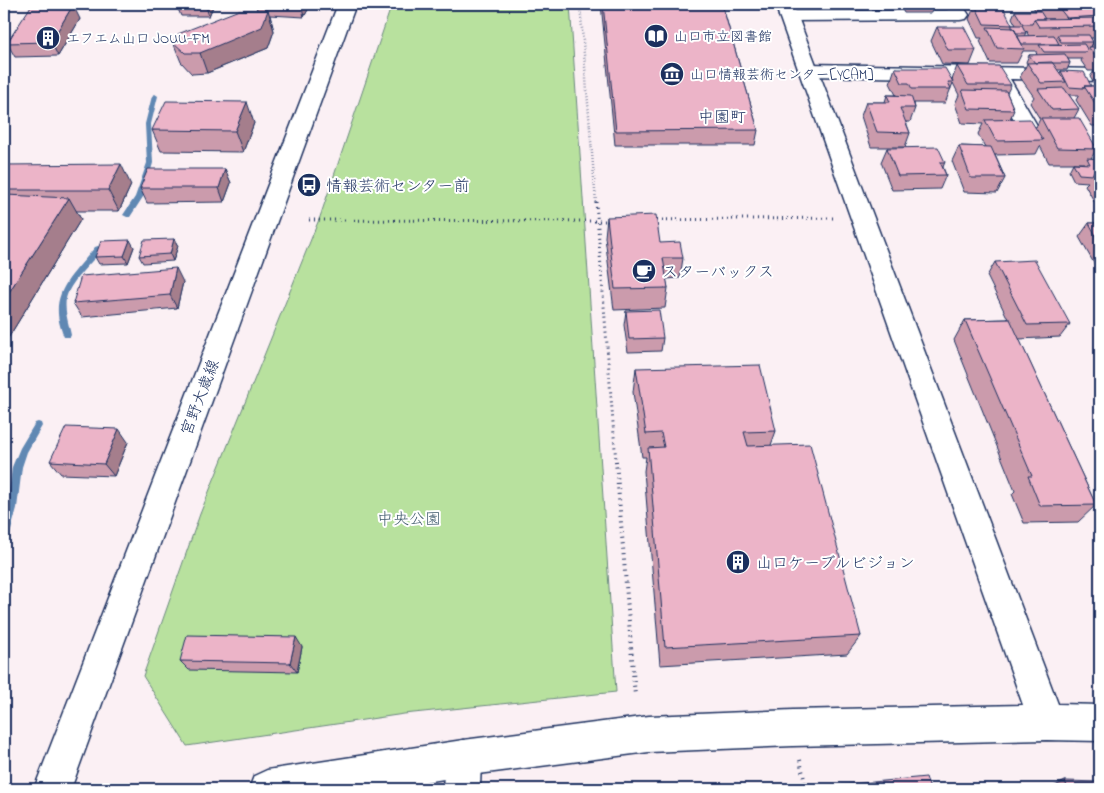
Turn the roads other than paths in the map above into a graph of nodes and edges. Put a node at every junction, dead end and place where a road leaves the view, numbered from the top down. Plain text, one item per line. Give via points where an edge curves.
1 (347, 4) edge
2 (953, 4) edge
3 (786, 10) edge
4 (807, 70) junction
5 (997, 74) junction
6 (1100, 75) edge
7 (1028, 127) edge
8 (1047, 722) junction
9 (1100, 723) edge
10 (462, 774) edge
11 (52, 789) edge
12 (267, 789) edge

1 - 11 street, 宮野大歳線
2 - 3 street via 960,15
3 - 4 street
4 - 5 street
4 - 8 street
5 - 6 street
5 - 7 street
8 - 9 street
8 - 10 street via 649,734
10 - 12 street

